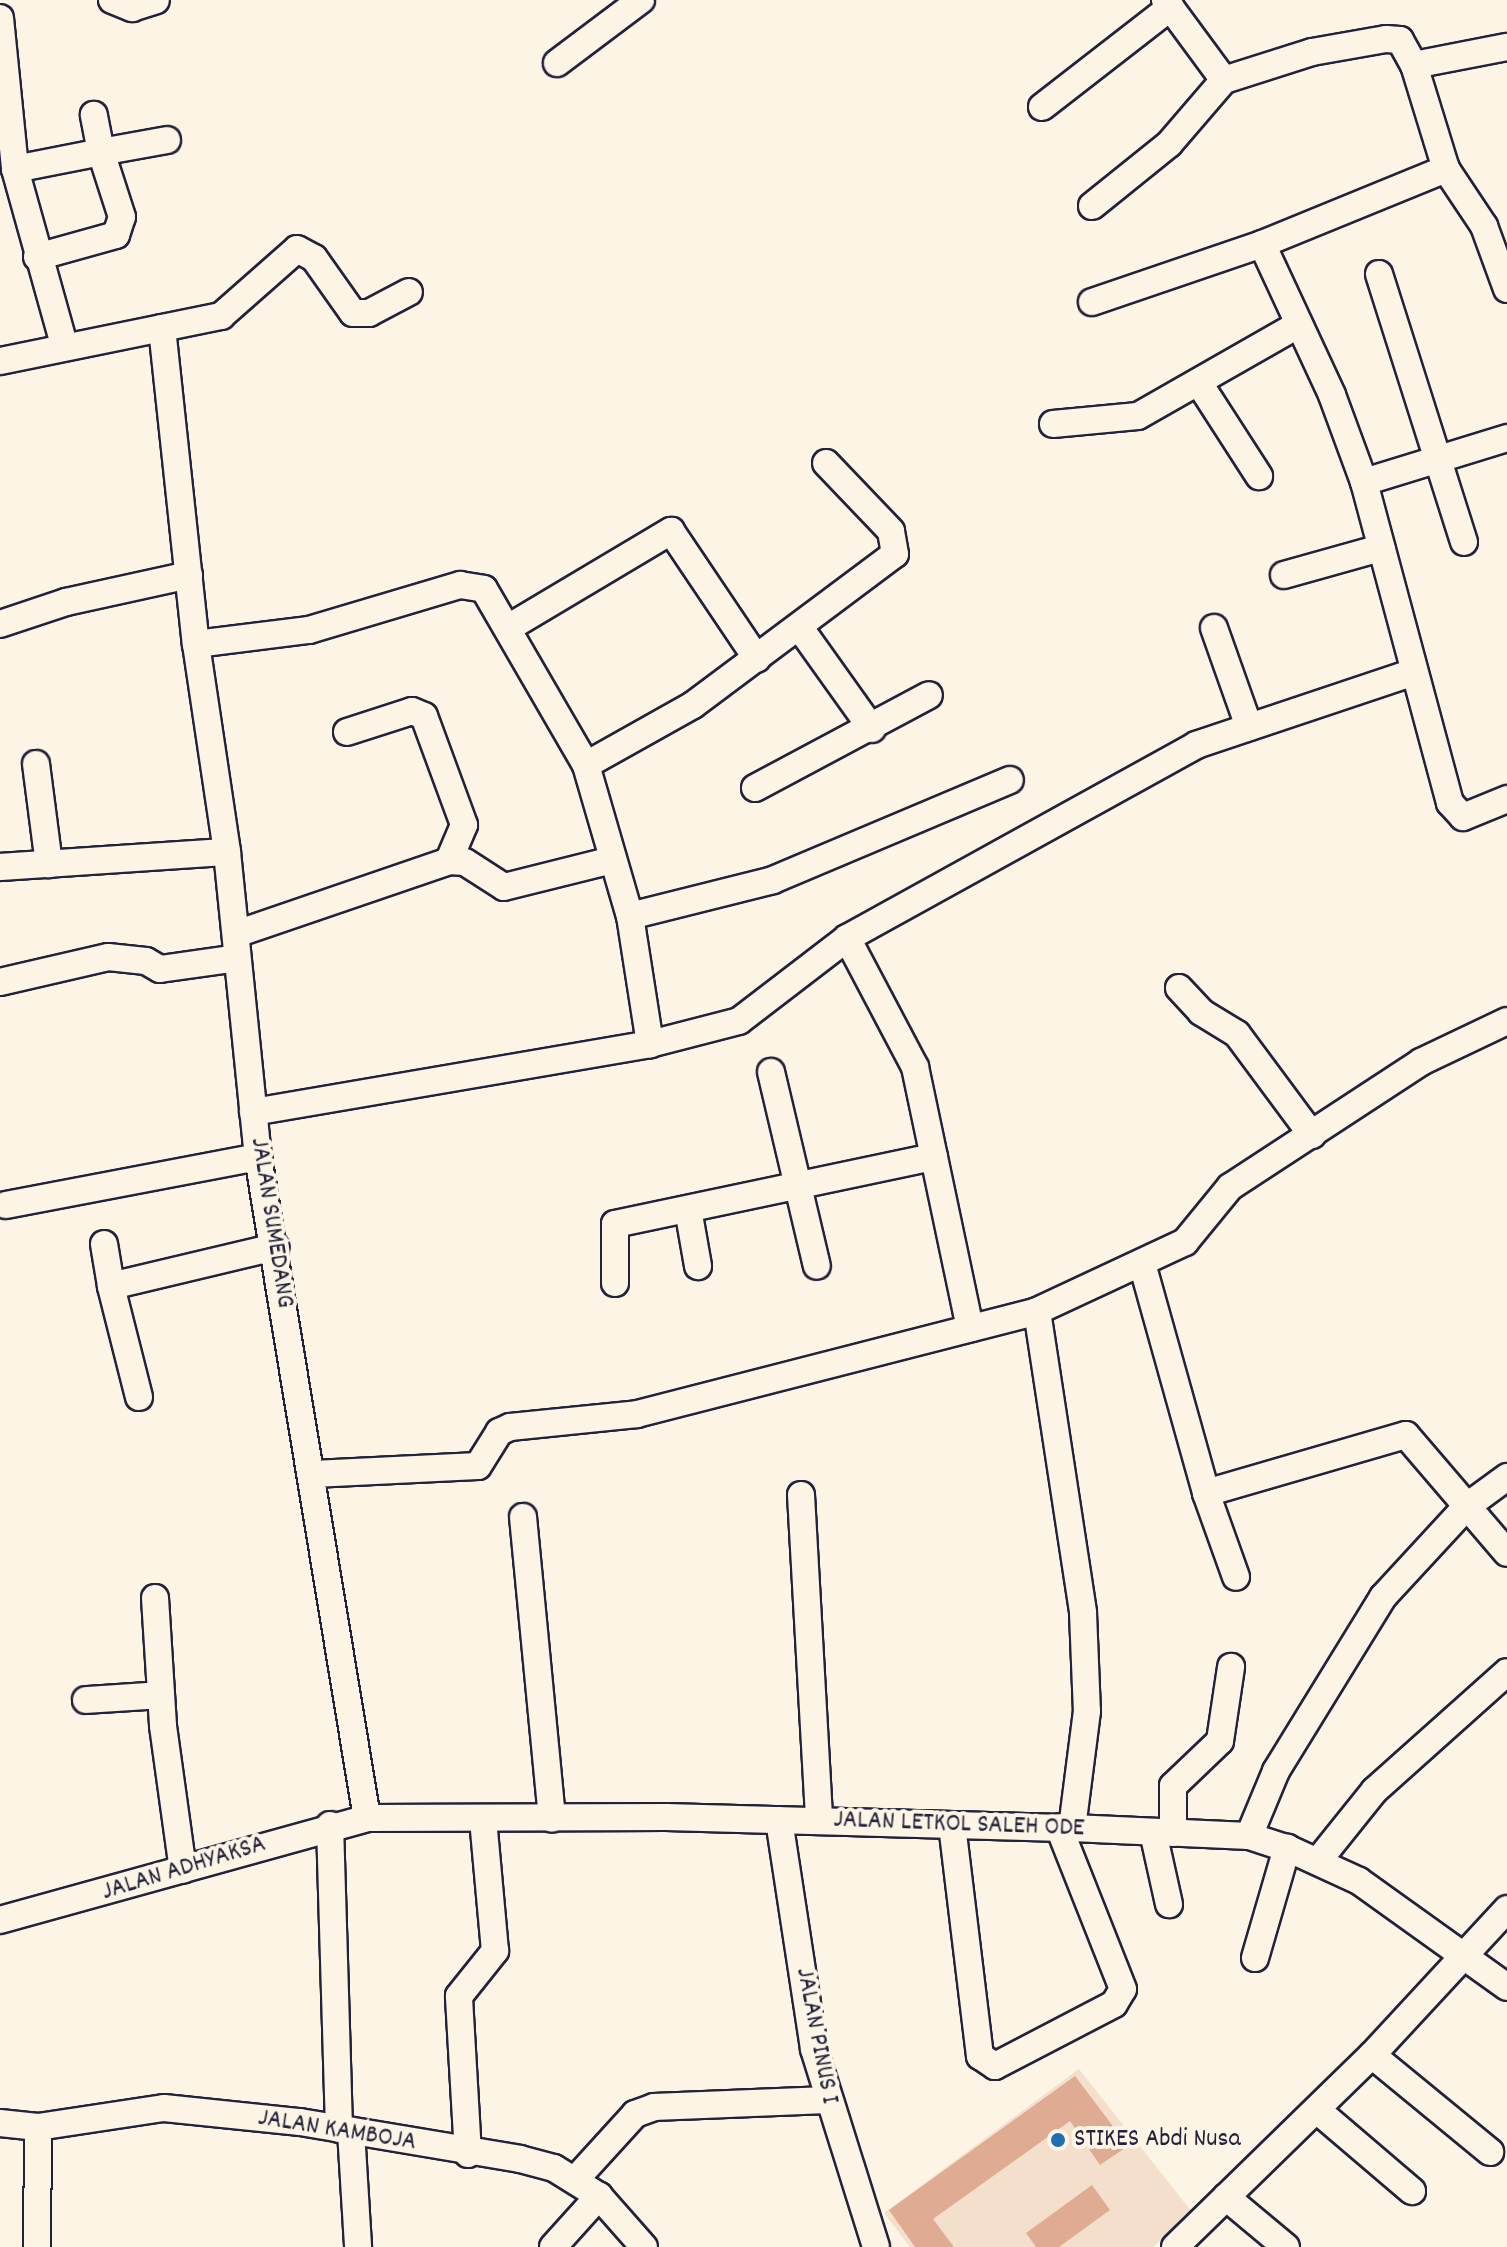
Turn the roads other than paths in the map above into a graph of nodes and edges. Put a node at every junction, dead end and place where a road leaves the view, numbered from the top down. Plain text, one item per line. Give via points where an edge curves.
1 (112, 0) edge
2 (156, 0) edge
3 (641, 0) edge
4 (1168, 3) edge
5 (0, 18) edge
6 (1507, 47) edge
7 (557, 63) dead end
8 (1414, 65) junction
9 (1224, 80) junction
10 (1042, 107) dead end
11 (94, 115) dead end
12 (167, 140) dead end
13 (101, 152) junction
14 (15, 169) junction
15 (1446, 169) junction
16 (1092, 206) dead end
17 (1262, 244) junction
18 (37, 257) junction
19 (1379, 274) dead end
20 (1507, 289) edge
21 (409, 292) dead end
22 (1092, 302) dead end
23 (1299, 324) junction
24 (162, 328) junction
25 (64, 345) junction
26 (0, 361) edge
27 (1199, 383) junction
28 (1053, 424) dead end
29 (1507, 438) edge
30 (1440, 459) junction
31 (826, 463) dead end
32 (1259, 476) dead end
33 (1364, 482) junction
34 (1464, 542) dead end
35 (1381, 548) junction
36 (189, 575) junction
37 (1284, 575) dead end
38 (0, 624) edge
39 (508, 628) junction
40 (800, 628) junction
41 (1214, 628) dead end
42 (196, 644) junction
43 (757, 659) junction
44 (1414, 672) junction
45 (929, 695) dead end
46 (1249, 727) junction
47 (872, 729) junction
48 (347, 732) dead end
49 (36, 764) dead end
50 (586, 765) junction
51 (1010, 780) dead end
52 (755, 788) dead end
53 (1507, 799) edge
54 (227, 852) junction
55 (612, 860) junction
56 (449, 861) junction
57 (49, 864) junction
58 (0, 867) edge
59 (630, 916) junction
60 (847, 938) junction
61 (238, 946) junction
62 (0, 982) edge
63 (1179, 988) dead end
64 (1507, 1021) edge
65 (650, 1044) junction
66 (771, 1072) dead end
67 (253, 1112) junction
68 (1312, 1135) junction
69 (258, 1157) junction
70 (934, 1157) junction
71 (796, 1188) junction
72 (6, 1205) dead end
73 (688, 1209) junction
74 (104, 1244) dead end
75 (275, 1247) junction
76 (698, 1266) dead end
77 (817, 1266) dead end
78 (1143, 1267) junction
79 (615, 1283) dead end
80 (111, 1286) junction
81 (1037, 1311) junction
82 (970, 1328) junction
83 (139, 1397) dead end
84 (313, 1474) junction
85 (1507, 1477) edge
86 (1206, 1493) junction
87 (801, 1495) dead end
88 (1466, 1507) junction
89 (523, 1517) dead end
90 (1507, 1553) edge
91 (1236, 1577) dead end
92 (155, 1598) dead end
93 (1231, 1667) dead end
94 (1507, 1672) edge
95 (161, 1695) junction
96 (86, 1700) dead end
97 (367, 1818) junction
98 (552, 1819) junction
99 (483, 1820) junction
100 (779, 1820) junction
101 (819, 1820) junction
102 (330, 1825) junction
103 (952, 1825) junction
104 (1066, 1828) junction
105 (1163, 1832) junction
106 (1249, 1836) junction
107 (1287, 1848) junction
108 (1318, 1861) junction
109 (183, 1870) junction
110 (1169, 1904) dead end
111 (1507, 1909) edge
112 (0, 1920) edge
113 (1463, 1954) junction
114 (1255, 1958) dead end
115 (1507, 1987) edge
116 (1372, 2055) junction
117 (827, 2100) junction
118 (1317, 2110) junction
119 (2, 2127) edge
120 (38, 2127) junction
121 (345, 2130) junction
122 (1490, 2152) dead end
123 (468, 2154) junction
124 (575, 2180) junction
125 (1412, 2191) dead end
126 (599, 2196) junction
127 (1226, 2197) junction
128 (37, 2247) edge
129 (358, 2247) edge
130 (553, 2247) edge
131 (644, 2247) edge
132 (876, 2247) edge
133 (1175, 2247) edge
134 (1286, 2247) edge

1 - 2 street via 132,8
3 - 7 street
4 - 9 street
4 - 10 street
5 - 14 street
6 - 8 street
8 - 9 street via 1400,40 1386,39 1312,52
8 - 15 street
9 - 16 street via 1169,144
11 - 13 street
12 - 13 street
13 - 14 street
13 - 18 street via 122,229
14 - 18 street
15 - 17 street
15 - 20 street via 1484,226
17 - 22 street
17 - 23 street
18 - 25 street
19 - 30 street
21 - 24 street via 369,313 353,313 314,258 297,249 227,313
23 - 27 street
23 - 33 street
24 - 25 street
24 - 36 street, JALAN SUMEDANG
25 - 26 street
27 - 28 street via 1138,416
27 - 32 street
29 - 30 street
30 - 33 street
30 - 34 street
31 - 40 street via 891,531 895,554
33 - 35 street
35 - 37 street
35 - 44 street
36 - 38 street via 66,602
36 - 42 street, JALAN SUMEDANG
39 - 42 street via 484,589 469,584 309,630
39 - 43 street via 671,531
39 - 50 street
40 - 43 street
40 - 47 street
41 - 46 street
42 - 54 street, JALAN SUMEDANG
43 - 50 street via 693,705
44 - 46 street
44 - 53 street via 1454,812 1463,817
45 - 47 street
46 - 60 street via 1196,745 1065,813
47 - 52 street
48 - 56 street via 412,711 424,716 464,825
49 - 57 street
50 - 55 street
51 - 59 street via 773,880
54 - 57 street
54 - 61 street, JALAN SUMEDANG
55 - 56 street via 504,887 465,862
55 - 59 street
56 - 61 street
57 - 58 street
59 - 65 street
60 - 65 street via 751,1016
60 - 70 street via 903,1036
61 - 62 street via 160,969 146,961 108,957
61 - 67 street, JALAN SUMEDANG
63 - 68 street via 1201,1012 1237,1034
64 - 68 street via 1421,1062
65 - 67 street
66 - 71 street
67 - 69 street, JALAN SUMEDANG
68 - 78 street via 1230,1187 1196,1232
69 - 72 street
69 - 75 street, JALAN SUMEDANG
70 - 71 street
70 - 82 street
71 - 73 street
71 - 77 street
73 - 76 street
73 - 79 street via 615,1224
74 - 80 street
75 - 80 street
75 - 84 street, JALAN SUMEDANG
78 - 81 street
78 - 86 street
80 - 83 street
81 - 82 street
81 - 104 street via 1083,1613 1087,1711
82 - 84 street via 637,1414 510,1427 499,1432 478,1466
84 - 97 street, JALAN SUMEDANG
85 - 88 street
86 - 88 street via 1406,1435
86 - 91 street
87 - 101 street
88 - 90 street
88 - 106 street via 1383,1597 1276,1771
89 - 98 street
92 - 95 street
93 - 105 street via 1220,1741 1173,1786
94 - 108 street via 1374,1791
95 - 96 street
95 - 109 street
97 - 99 street, JALAN LETKOL SALEH ODE
97 - 102 street, JALAN ADHYAKSA
98 - 99 street, JALAN LETKOL SALEH ODE
98 - 100 street, JALAN LETKOL SALEH ODE
99 - 123 street via 495,1951 459,1996
100 - 101 street, JALAN LETKOL SALEH ODE
100 - 117 street, JALAN PINUS I
101 - 103 street, JALAN LETKOL SALEH ODE
102 - 109 street, JALAN ADHYAKSA
102 - 121 street
103 - 104 street, JALAN LETKOL SALEH ODE
103 - 104 street via 980,2056 995,2066 1114,2004 1123,1989
104 - 105 street, JALAN LETKOL SALEH ODE
105 - 106 street, JALAN LETKOL SALEH ODE
105 - 110 street
106 - 107 street, JALAN LETKOL SALEH ODE
107 - 108 street, JALAN LETKOL SALEH ODE
107 - 114 street
108 - 113 street, JALAN LETKOL SALEH ODE
109 - 112 street, JALAN ADHYAKSA
111 - 113 street
113 - 115 street, JALAN LETKOL SALEH ODE
113 - 116 street
116 - 118 street
116 - 122 street
117 - 124 street via 654,2107 635,2114
117 - 132 street, JALAN PINUS I
118 - 125 street
118 - 127 street
119 - 120 street, JALAN KAMBOJA
120 - 121 street, JALAN KAMBOJA via 164,2108
120 - 128 street
121 - 123 street, JALAN KAMBOJA
121 - 129 street
123 - 124 street, JALAN KAMBOJA via 520,2159
124 - 126 street, JALAN KAMBOJA
126 - 130 street
126 - 131 street, JALAN KAMBOJA
127 - 133 street
127 - 134 street

